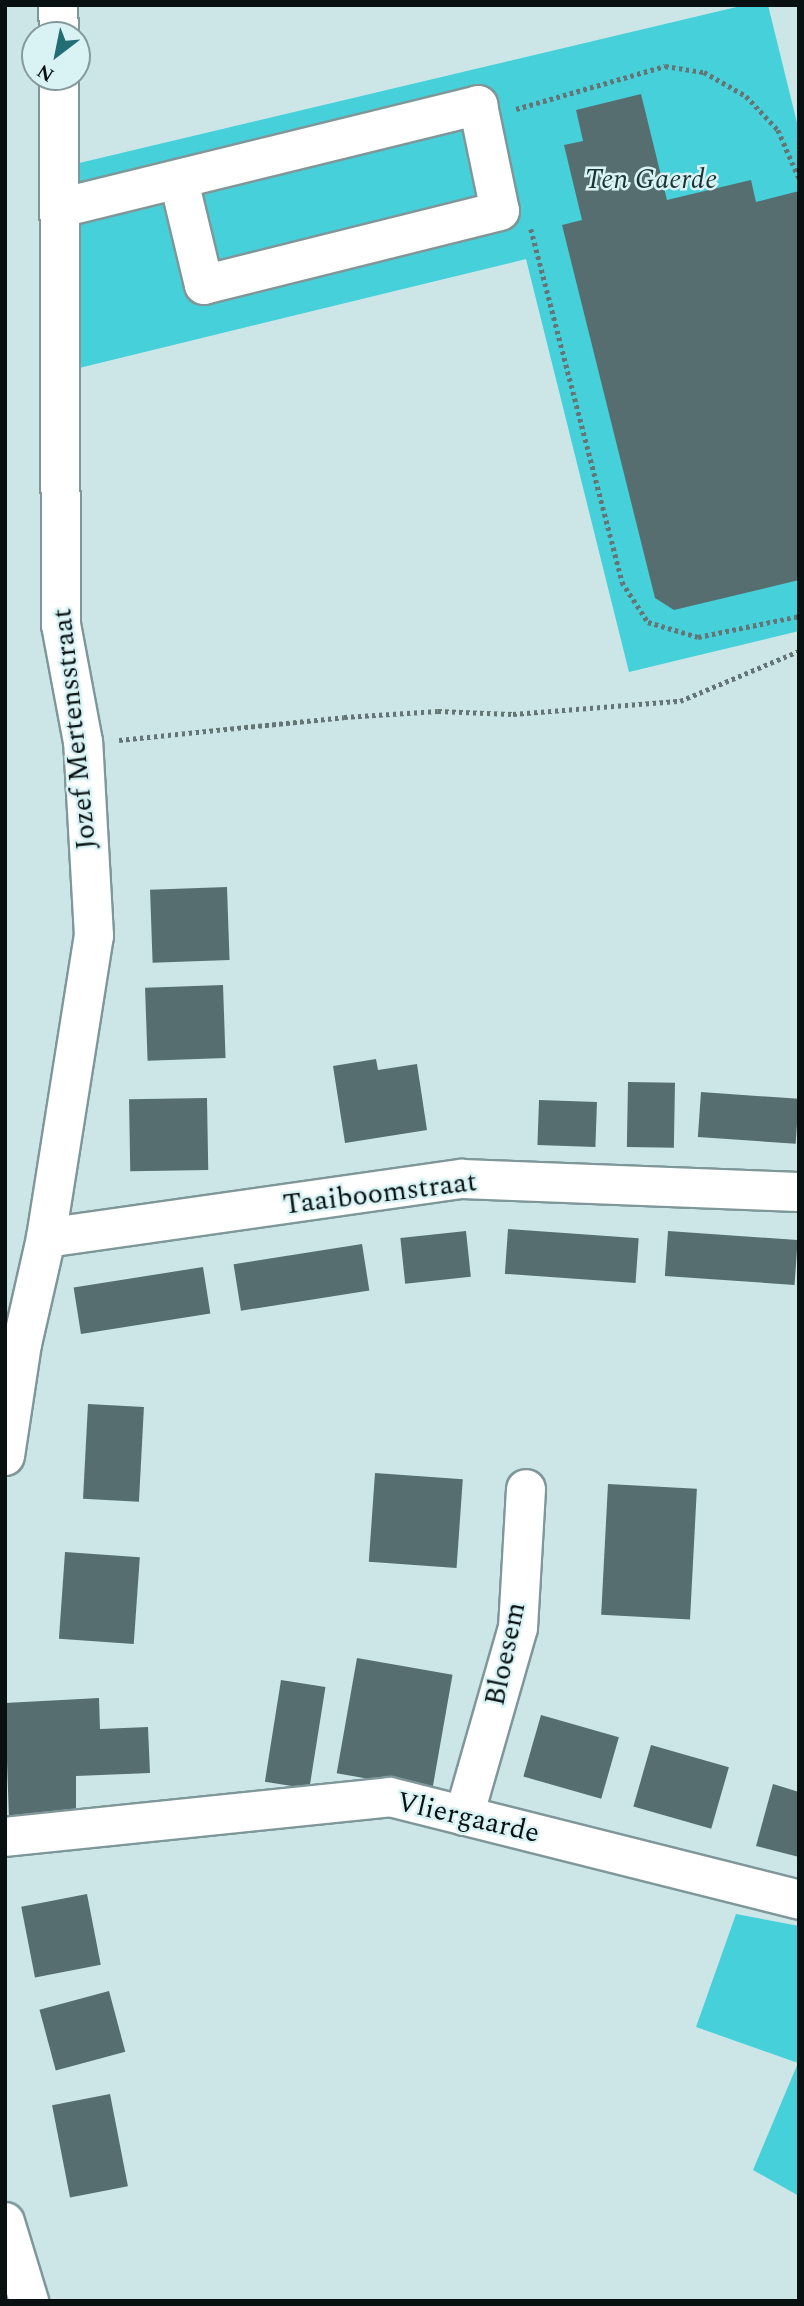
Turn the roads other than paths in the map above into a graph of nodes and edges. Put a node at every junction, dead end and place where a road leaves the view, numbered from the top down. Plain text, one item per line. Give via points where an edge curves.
1 (59, 91) edge
2 (179, 181) junction
3 (60, 208) junction
4 (799, 1192) edge
5 (47, 1238) junction
6 (5, 1456) edge
7 (526, 1489) dead end
8 (464, 1816) junction
9 (5, 1837) edge
10 (799, 1899) edge
11 (5, 2222) edge
12 (29, 2301) edge

1 - 3 street, Jozef Mertensstraat
2 - 2 street via 478,105 500,211 204,285
2 - 3 street
3 - 5 street, Jozef Mertensstraat via 61,625 83,742 94,936
4 - 5 street, Taaiboomstraat via 462,1180
5 - 6 street, Jozef Mertensstraat via 22,1344
7 - 8 street, Bloesem via 518,1628
8 - 9 street, Vliergaarde via 390,1797
8 - 10 street, Vliergaarde
11 - 12 street

